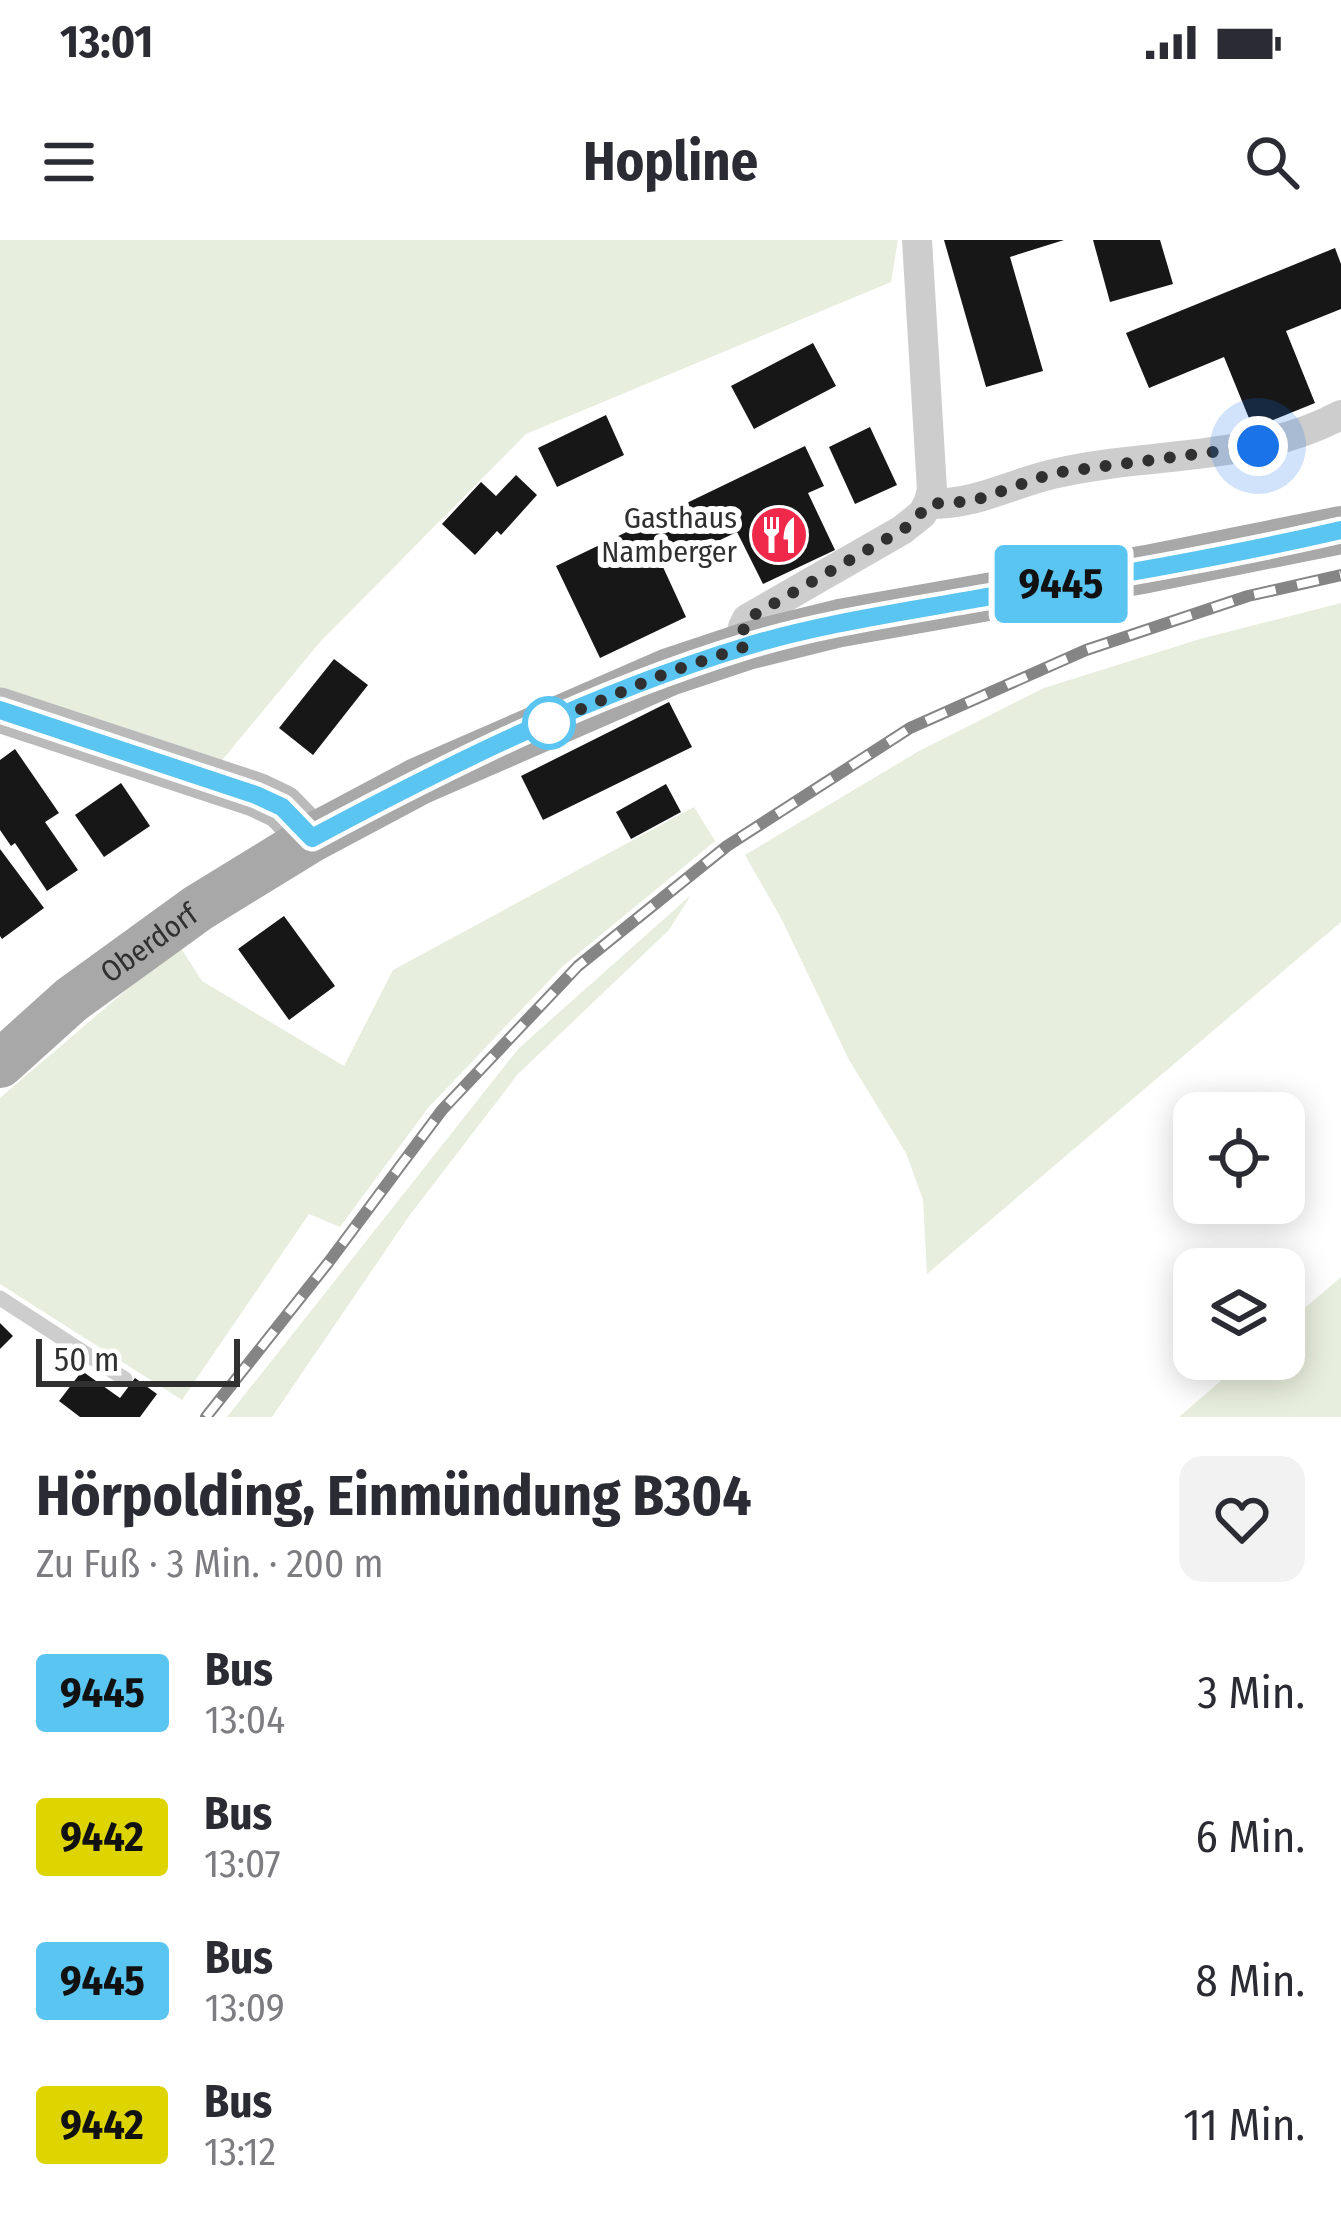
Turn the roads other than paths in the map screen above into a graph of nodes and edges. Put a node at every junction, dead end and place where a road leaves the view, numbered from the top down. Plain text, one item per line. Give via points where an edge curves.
1 (917, 240) edge
2 (1341, 415) edge
3 (928, 504) junction
4 (1341, 530) edge
5 (747, 646) junction
6 (1, 712) edge
7 (312, 838) junction
8 (0, 1064) edge
9 (0, 1298) edge
10 (125, 1379) dead end

1 - 3 street
2 - 3 street via 1258,446 1053,473 973,501
3 - 5 street via 902,530 747,619
4 - 5 main road, Oberdorf
5 - 7 main road, Oberdorf via 545,724
6 - 7 street via 256,795 282,807
7 - 8 main road, Oberdorf via 125,960
9 - 10 lane

